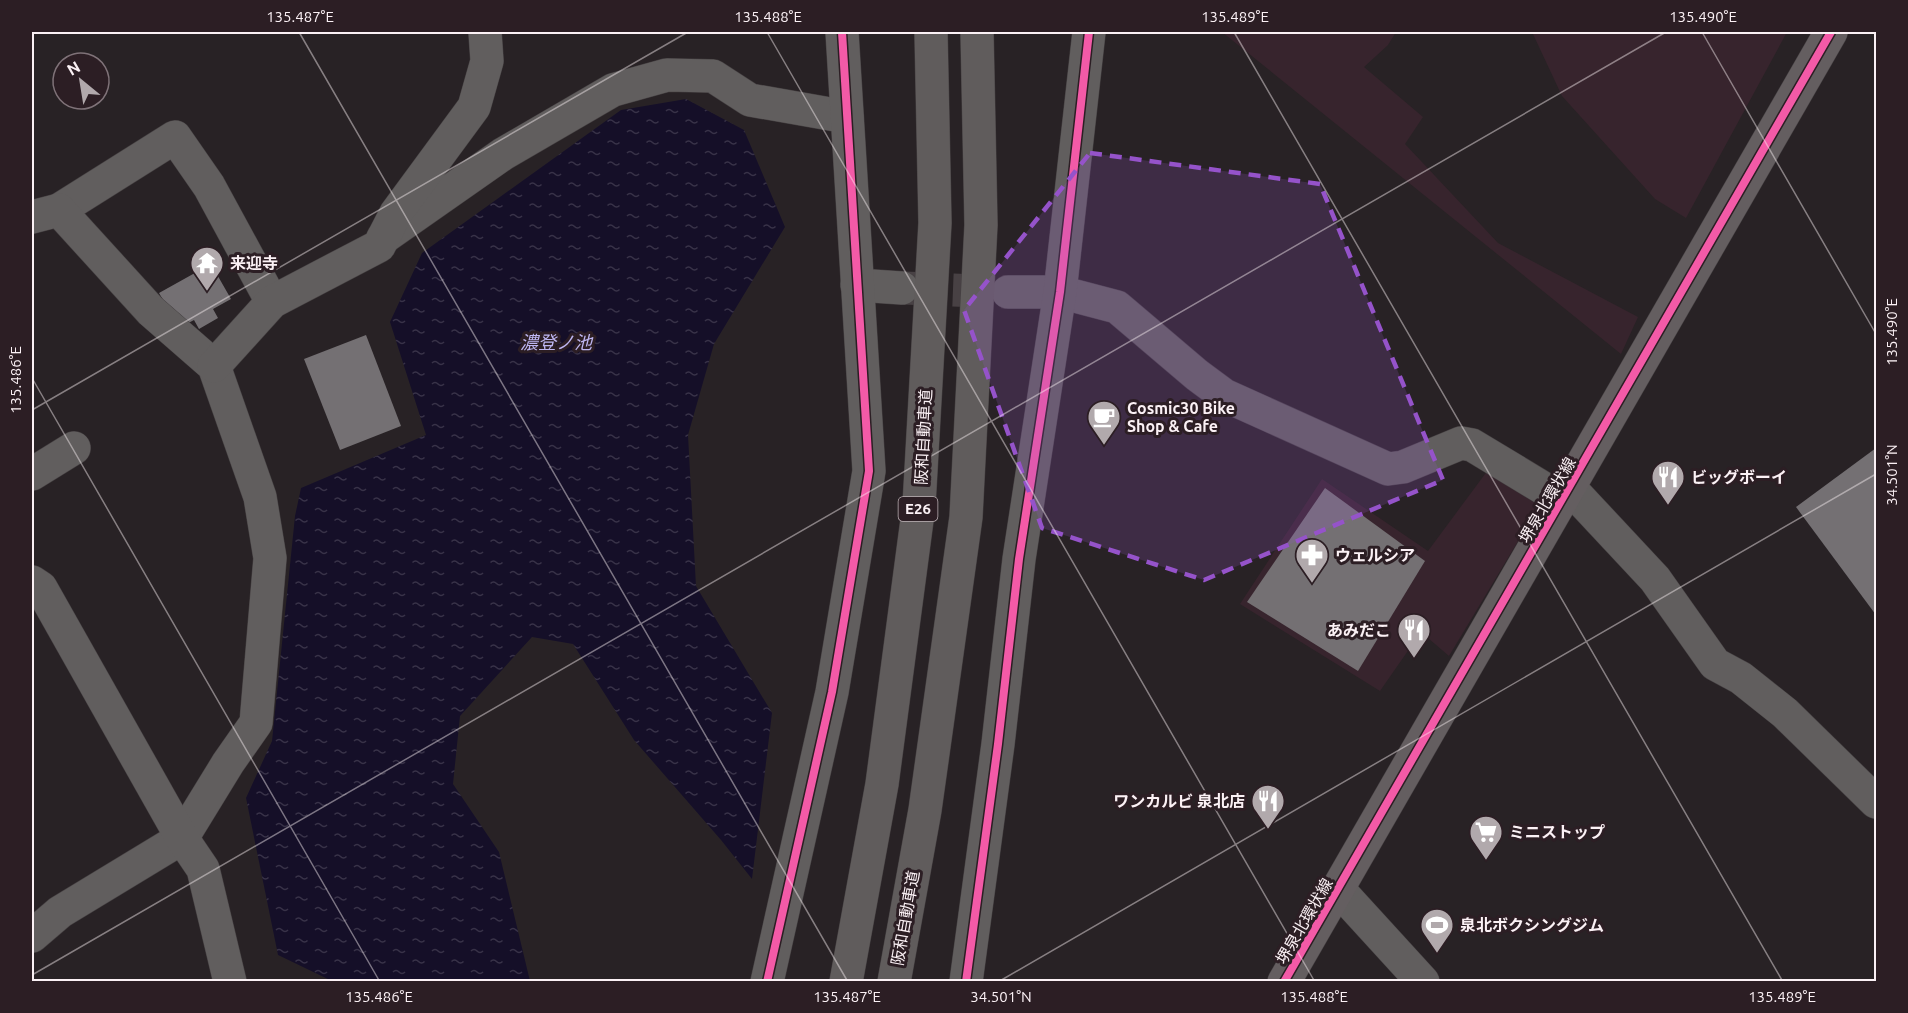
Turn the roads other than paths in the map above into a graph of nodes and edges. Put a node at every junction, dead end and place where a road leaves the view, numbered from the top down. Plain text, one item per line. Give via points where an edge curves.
1 (485, 32) edge
2 (842, 32) edge
3 (931, 32) edge
4 (976, 32) edge
5 (1089, 32) edge
6 (1831, 32) edge
7 (847, 117) junction
8 (46, 213) edge
9 (383, 238) junction
10 (857, 285) junction
11 (902, 288) tunnel mouth
12 (1008, 292) tunnel mouth
13 (1060, 292) junction
14 (272, 302) junction
15 (214, 366) junction
16 (74, 448) dead end
17 (32, 474) edge
18 (1566, 494) junction
19 (32, 582) edge
20 (1876, 802) edge
21 (182, 838) junction
22 (1338, 890) junction
23 (32, 936) edge
24 (230, 981) edge
25 (767, 981) edge
26 (846, 981) edge
27 (894, 981) edge
28 (966, 981) edge
29 (1284, 981) edge
30 (1423, 981) edge

1 - 9 street via 487,62 474,107 396,213
2 - 7 street
3 - 26 highway, 阪和自動車道 / E26 via 935,223 919,505 882,784
4 - 27 highway, 阪和自動車道 via 981,225 966,517 925,810
5 - 13 street
6 - 18 main road, 堺泉北環状線
7 - 9 street via 750,100 713,76 667,75 613,90 503,154
7 - 10 street
8 - 14 street via 175,137 209,186
8 - 15 street
9 - 14 street via 379,246
10 - 11 street
10 - 25 street via 869,471 832,692
12 - 13 street
13 - 18 street via 1117,307 1224,395 1388,469 1403,467 1461,443 1472,445
13 - 28 street via 1019,559
14 - 15 street
15 - 21 street via 260,497 270,558 256,723
16 - 17 street
18 - 20 street via 1655,579 1715,664 1741,678 1785,713
18 - 22 main road, 堺泉北環状線
19 - 21 street via 41,588
21 - 23 street via 60,912
21 - 24 street via 203,869
22 - 29 main road, 堺泉北環状線
22 - 30 street

